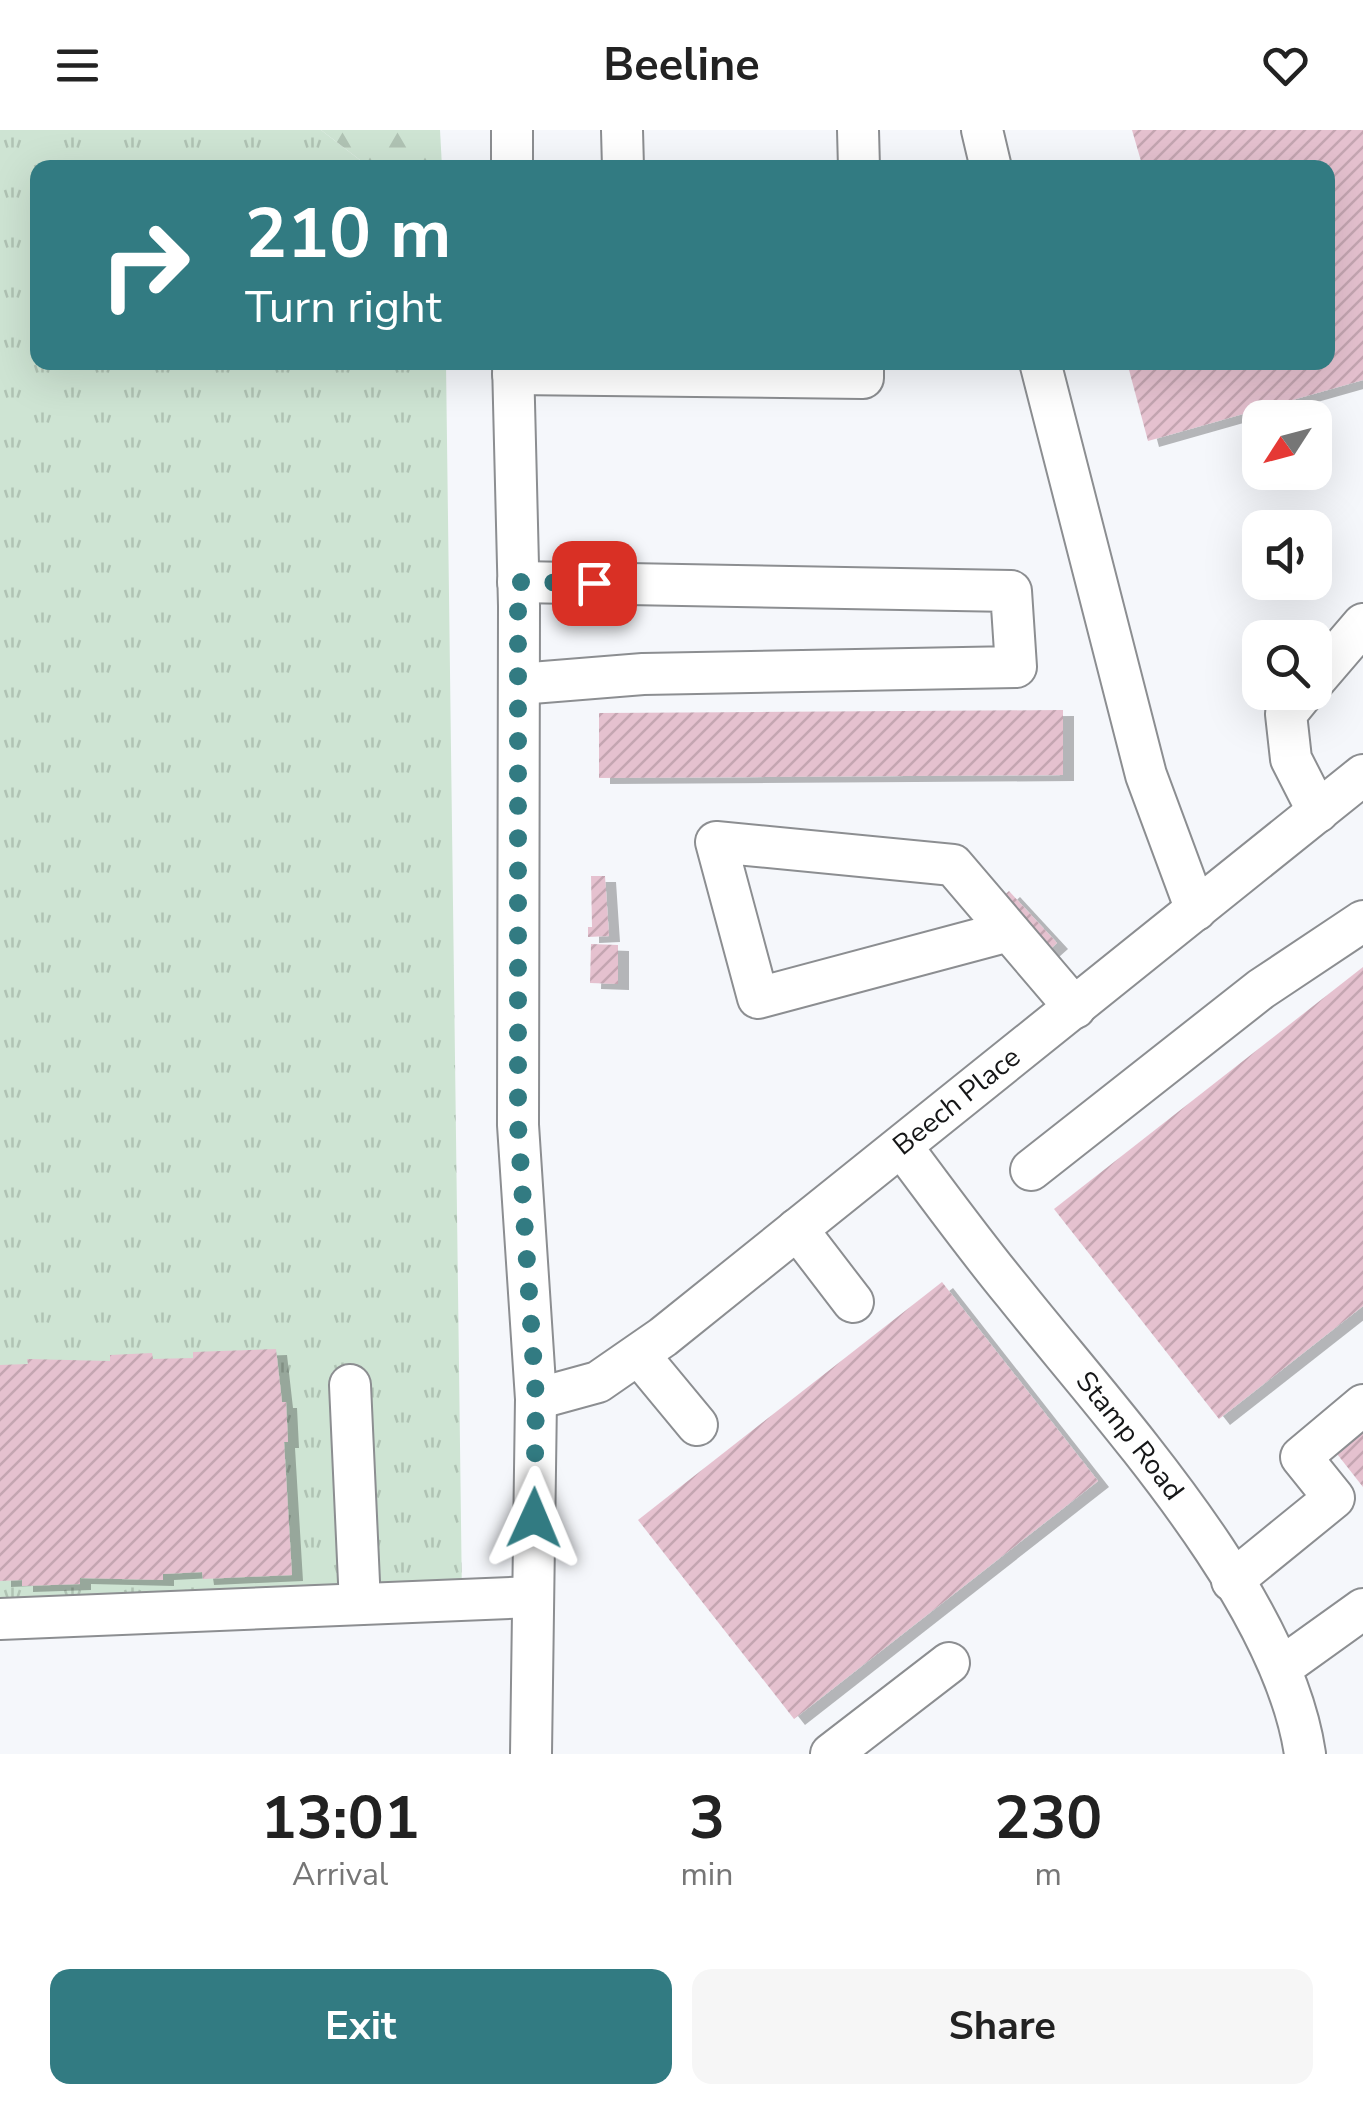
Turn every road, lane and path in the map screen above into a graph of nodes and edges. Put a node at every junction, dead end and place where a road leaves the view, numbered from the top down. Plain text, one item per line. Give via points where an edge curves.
1 (512, 130) edge
2 (622, 130) edge
3 (858, 130) edge
4 (982, 130) edge
5 (512, 160) edge
6 (623, 160) edge
7 (857, 160) edge
8 (990, 160) edge
9 (513, 370) edge
10 (656, 370) edge
11 (863, 370) edge
12 (1042, 370) edge
13 (518, 582) junction
14 (1363, 624) edge
15 (1332, 660) edge
16 (518, 684) junction
17 (1289, 710) edge
18 (1363, 775) edge
19 (1318, 812) junction
20 (1196, 910) junction
21 (1363, 922) edge
22 (1009, 931) junction
23 (1075, 1008) junction
24 (902, 1147) junction
25 (1031, 1170) dead end
26 (797, 1229) junction
27 (853, 1302) dead end
28 (639, 1355) junction
29 (350, 1385) dead end
30 (536, 1399) junction
31 (1363, 1406) edge
32 (697, 1425) dead end
33 (1232, 1581) junction
34 (533, 1597) junction
35 (360, 1604) junction
36 (1363, 1609) edge
37 (0, 1619) edge
38 (948, 1663) dead end
39 (1282, 1667) junction
40 (531, 1754) edge
41 (831, 1754) edge
42 (1305, 1754) edge

1 - 5 street
2 - 6 street
3 - 7 street
4 - 8 street
9 - 13 street
10 - 11 street via 863,378
12 - 20 street via 1146,775
13 - 16 street
13 - 16 street via 1011,591 1016,667 644,674
14 - 15 street
16 - 30 street via 518,1125
17 - 19 street via 1291,759
18 - 19 street, Beech Place
19 - 20 street, Beech Place
20 - 23 street, Beech Place
21 - 25 street via 1261,988
22 - 22 street via 952,865 716,842 758,998
22 - 23 street
23 - 24 street, Beech Place
24 - 26 street, Beech Place
24 - 33 street, Stamp Road via 1096,1392
26 - 27 street
26 - 28 street, Beech Place
28 - 30 street, Beech Place via 598,1382
28 - 32 street
29 - 35 street
30 - 34 street
31 - 33 street via 1301,1456 1334,1498
33 - 39 street, Stamp Road
34 - 35 street
34 - 40 street
35 - 37 street
36 - 39 street
38 - 41 street
39 - 42 street, Stamp Road

